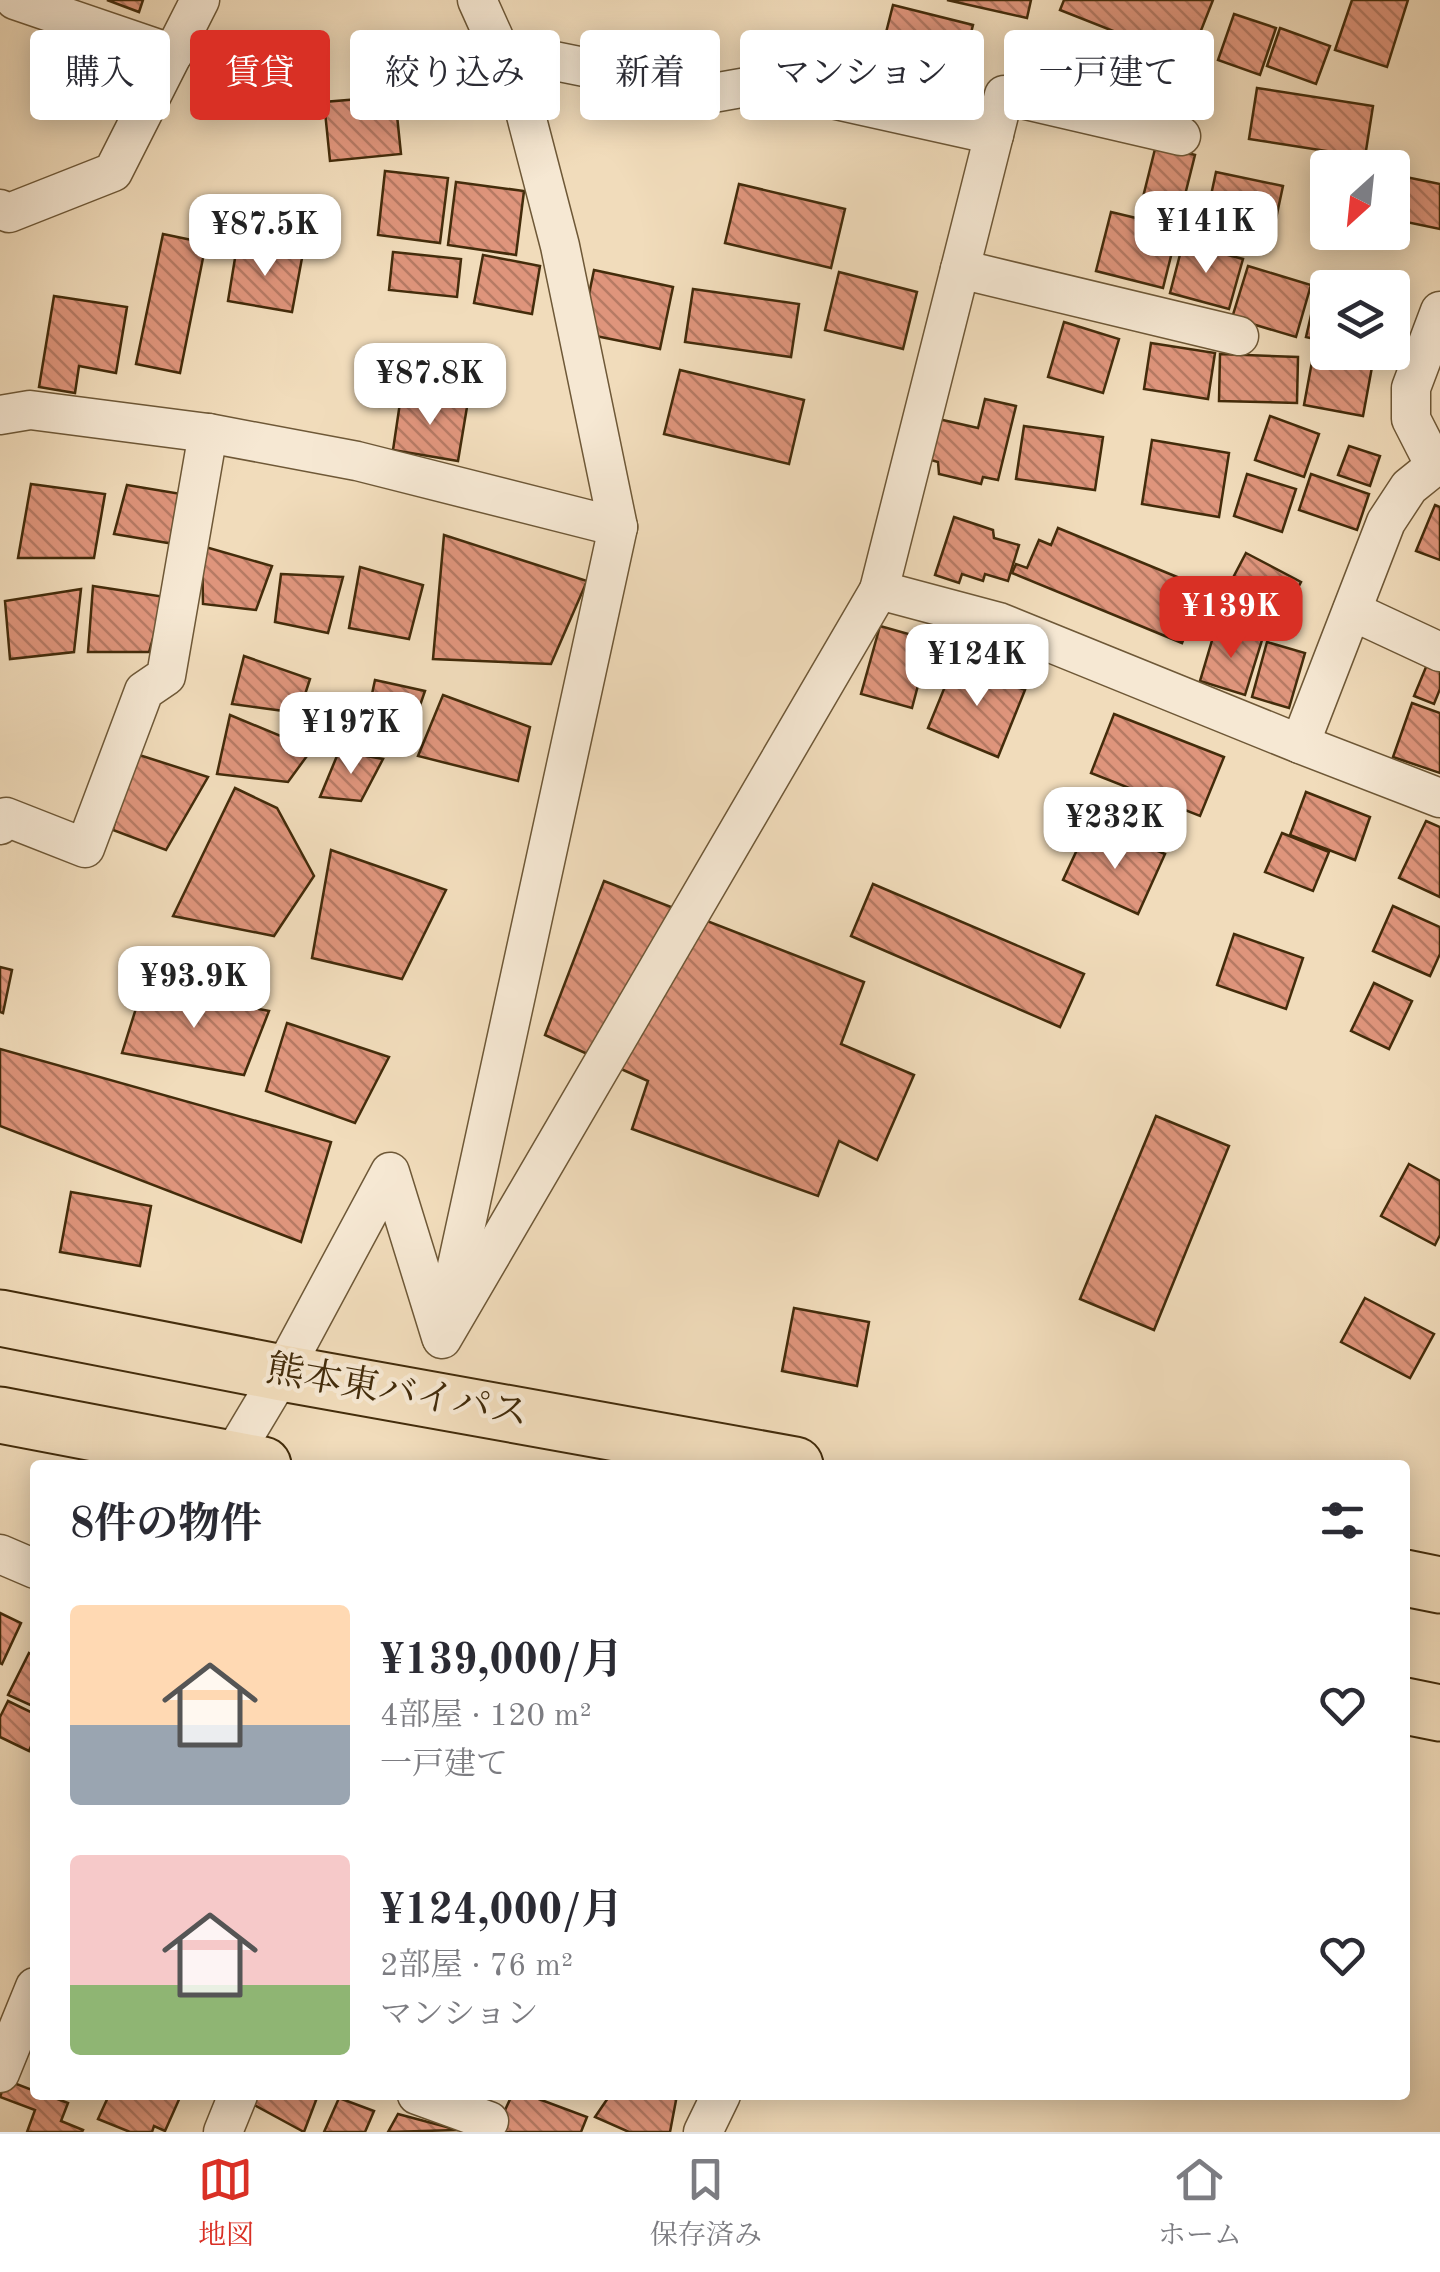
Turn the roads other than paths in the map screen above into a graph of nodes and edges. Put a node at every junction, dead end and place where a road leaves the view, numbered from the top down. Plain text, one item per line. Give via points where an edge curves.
1 (15, 0) edge
2 (200, 0) edge
3 (477, 0) edge
4 (491, 30) edge
5 (173, 54) junction
6 (560, 62) edge
7 (527, 120) edge
8 (994, 136) junction
9 (1182, 136) dead end
10 (0, 209) edge
11 (960, 269) junction
12 (1440, 311) edge
13 (1239, 336) dead end
14 (0, 415) edge
15 (208, 433) junction
16 (1438, 464) edge
17 (618, 527) junction
18 (878, 590) junction
19 (1352, 611) junction
20 (1440, 652) edge
21 (1300, 744) junction
22 (1440, 798) edge
23 (0, 825) edge
24 (0, 1318) edge
25 (442, 1339) junction
26 (282, 1373) junction
27 (0, 1415) edge
28 (225, 1460) edge
29 (241, 1460) edge
30 (767, 1460) edge
31 (0, 1554) edge
32 (30, 1566) edge
33 (1410, 1579) edge
34 (1440, 1585) edge
35 (1410, 1707) edge
36 (1440, 1713) edge
37 (30, 1999) edge
38 (0, 2073) edge
39 (236, 2100) edge
40 (434, 2100) edge
41 (718, 2100) edge
42 (491, 2116) edge
43 (224, 2132) edge
44 (704, 2132) edge

1 - 5 street
2 - 5 street
3 - 4 street
5 - 10 street via 112,172 10,213
6 - 8 street via 714,93 764,84
7 - 17 street
8 - 9 street via 1004,95
8 - 11 street
11 - 13 street
11 - 18 street
12 - 16 street via 1411,388 1411,419
14 - 15 street via 30,410
15 - 17 street via 357,461
15 - 23 street via 166,676 144,691 85,848 6,817
16 - 19 street via 1409,487 1386,522
17 - 25 street
18 - 21 street via 1000,622
18 - 25 street
19 - 20 street
19 - 21 street
21 - 22 street
24 - 26 highway, 熊本東バイパス
25 - 26 street via 390,1172
26 - 29 street
26 - 30 highway, 熊本東バイパス
27 - 28 highway
31 - 32 street
33 - 34 highway
35 - 36 highway
37 - 38 street
39 - 43 street
40 - 42 street
41 - 44 street

